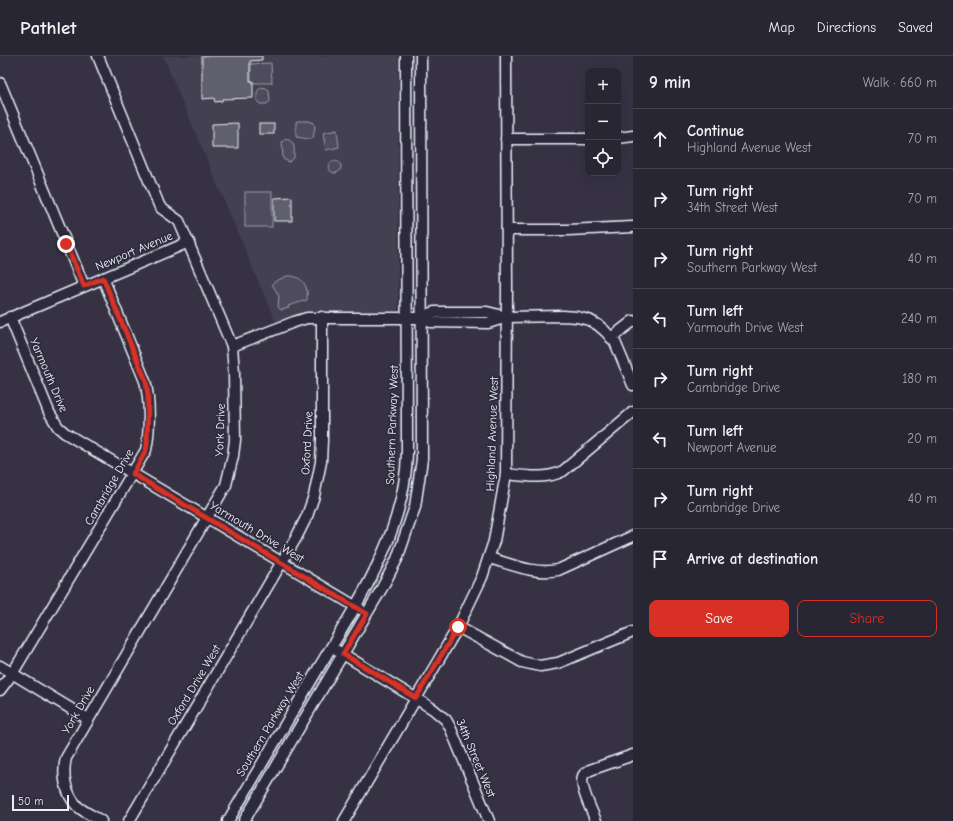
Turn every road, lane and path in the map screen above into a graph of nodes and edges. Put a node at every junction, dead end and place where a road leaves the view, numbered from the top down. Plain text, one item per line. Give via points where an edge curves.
1 (98, 56) edge
2 (406, 56) edge
3 (420, 56) edge
4 (506, 56) edge
5 (0, 83) edge
6 (633, 136) edge
7 (621, 138) edge
8 (506, 139) junction
9 (585, 139) edge
10 (633, 227) edge
11 (507, 230) junction
12 (189, 242) junction
13 (103, 278) junction
14 (84, 286) junction
15 (10, 317) junction
16 (322, 317) junction
17 (507, 317) junction
18 (408, 318) junction
19 (422, 318) junction
20 (633, 321) edge
21 (0, 322) edge
22 (611, 338) junction
23 (232, 346) junction
24 (633, 385) edge
25 (633, 412) edge
26 (133, 474) junction
27 (506, 474) junction
28 (206, 518) junction
29 (633, 536) edge
30 (489, 558) junction
31 (282, 562) junction
32 (355, 606) junction
33 (367, 614) junction
34 (458, 627) junction
35 (633, 632) edge
36 (331, 647) junction
37 (343, 654) junction
38 (0, 666) edge
39 (12, 674) junction
40 (0, 690) edge
41 (416, 698) junction
42 (88, 719) junction
43 (633, 754) edge
44 (101, 821) edge
45 (128, 821) edge
46 (228, 821) edge
47 (244, 821) edge
48 (344, 821) edge
49 (489, 821) edge
50 (596, 821) edge

1 - 12 street, York Drive via 161,208 179,220
2 - 18 street, Southern Parkway West
3 - 19 street
4 - 8 street, Highland Avenue West
5 - 14 street
6 - 7 street
8 - 9 street
8 - 11 street, Highland Avenue West
10 - 11 street
11 - 17 street, Highland Avenue West
12 - 13 street, Newport Avenue
12 - 23 street, York Drive
13 - 14 street, Newport Avenue
13 - 26 street, Cambridge Drive via 147,389 147,445
14 - 15 street, Newport Avenue
15 - 21 street, Newport Avenue
15 - 26 street, Yarmouth Drive via 49,412 58,427 74,440
16 - 18 street
16 - 23 street via 294,322
16 - 31 street, Oxford Drive via 322,440 319,474 307,516
17 - 19 street via 487,312 434,312
17 - 22 street via 563,316 589,320
17 - 27 street, Highland Avenue West
18 - 19 street
18 - 32 street, Southern Parkway West via 407,453 402,495 394,528 386,547
19 - 33 street via 422,459 417,497 397,559
20 - 22 street
22 - 24 street via 617,346
23 - 28 street, York Drive via 235,440 233,456 226,485
25 - 27 street via 563,471 545,477
26 - 28 street, Yarmouth Drive West
26 - 39 street, Cambridge Drive
27 - 30 street, Highland Avenue West
28 - 31 street, Yarmouth Drive West
28 - 42 street, York Drive
29 - 30 street via 552,571 533,571
30 - 34 street, Highland Avenue West
31 - 32 street, Yarmouth Drive West
31 - 45 street, Oxford Drive West
32 - 33 street, Yarmouth Drive West
32 - 36 street, Southern Parkway West
33 - 37 street
34 - 35 street via 522,662 540,666 558,663
34 - 41 street, Highland Avenue West
36 - 37 street, 34th Street West
36 - 46 street, Southern Parkway West
37 - 41 street, 34th Street West
37 - 47 street
38 - 39 street
39 - 40 street, Cambridge Drive
39 - 42 street
41 - 48 street, Highland Avenue West
41 - 49 street, 34th Street West via 440,714 450,727
42 - 44 street, York Drive via 66,758 64,770 70,797 77,805
43 - 50 street via 590,770 582,777 582,784

